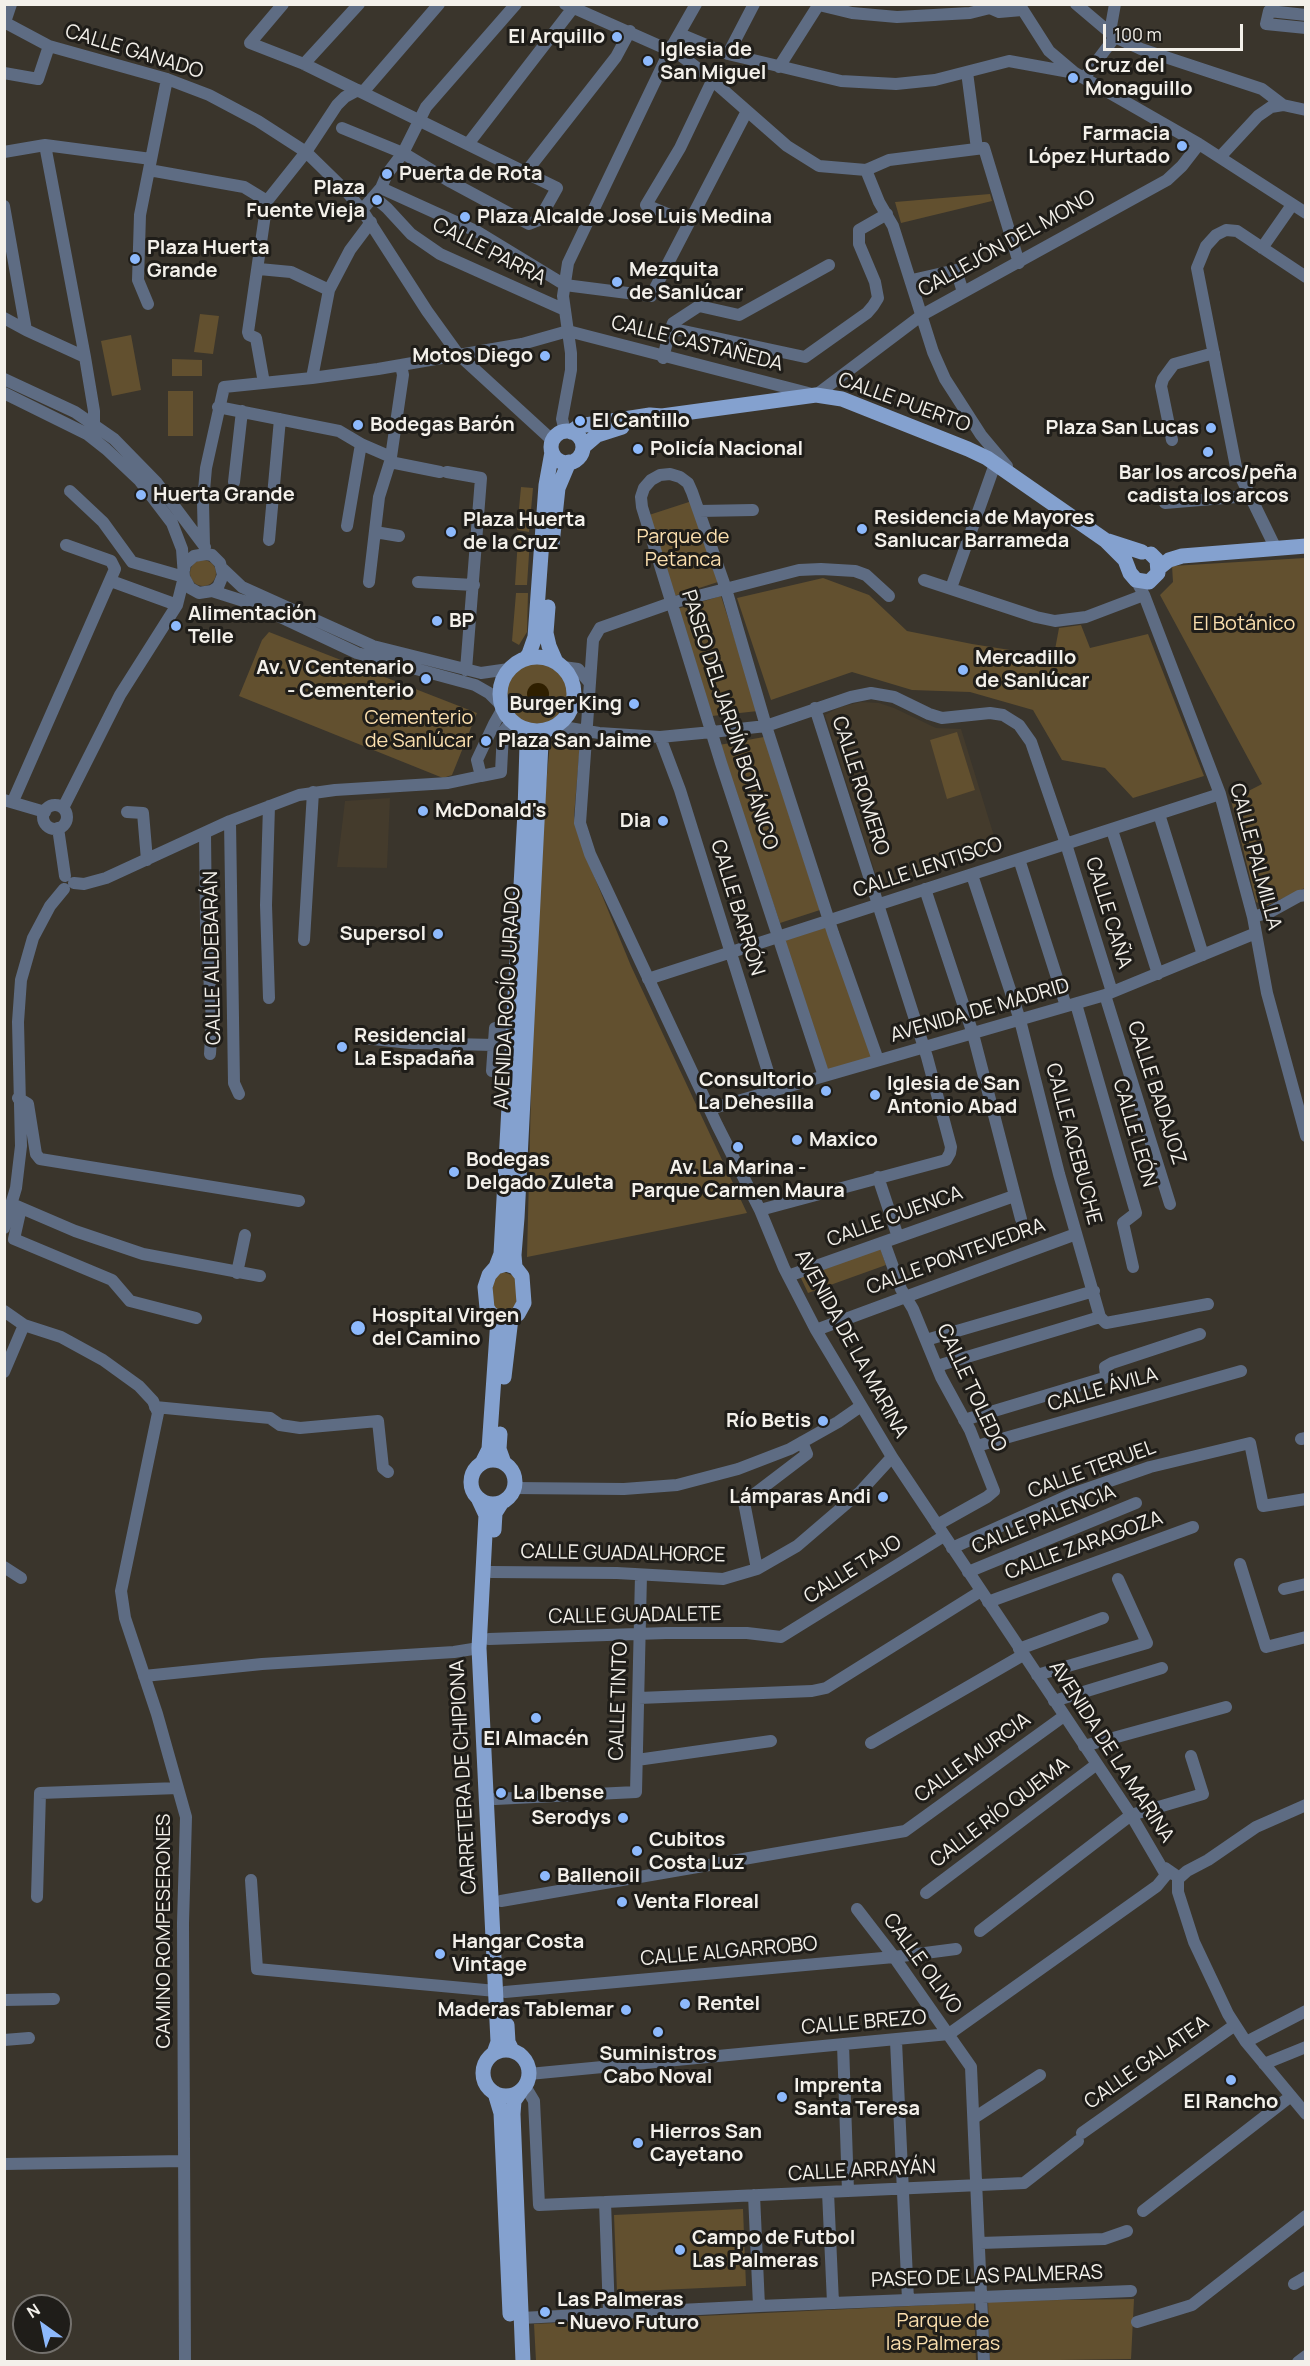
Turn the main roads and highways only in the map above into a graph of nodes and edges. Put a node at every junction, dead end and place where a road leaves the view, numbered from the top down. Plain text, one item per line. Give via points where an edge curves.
1 (662, 416) junction
2 (560, 439) junction
3 (583, 447) junction
4 (569, 462) junction
5 (1105, 540) junction
6 (1305, 546) edge
7 (1146, 553) junction
8 (1182, 556) junction
9 (1159, 568) junction
10 (1140, 581) junction
11 (526, 658) junction
12 (566, 666) junction
13 (508, 716) junction
14 (557, 728) junction
15 (496, 1267) junction
16 (515, 1268) junction
17 (504, 1319) junction
18 (482, 1463) junction
19 (504, 1463) junction
20 (479, 1500) junction
21 (502, 1502) junction
22 (484, 1644) junction
23 (500, 1991) junction
24 (512, 2050) junction
25 (494, 2053) junction
26 (525, 2083) junction
27 (495, 2093) junction
28 (512, 2361) edge
29 (522, 2361) edge

1 - 2 main road, CALLE PUERTO via 579,426
1 - 3 main road, CALLE PUERTO via 597,435
1 - 5 main road, CALLE PUERTO via 816,395 842,399 968,449
2 - 3 main road via 580,438
2 - 4 main road via 561,461
2 - 11 main road via 546,485 536,628
3 - 4 main road, CALLE PUERTO via 577,459
4 - 12 main road via 558,488 546,633 549,646
5 - 7 main road, CALLE PUERTO
5 - 10 main road, CALLE PUERTO
6 - 8 main road, CALLE PUERTO
7 - 8 main road, CALLE PUERTO
7 - 9 main road via 1157,560
7 - 10 main road via 1132,559
8 - 9 main road, CALLE PUERTO
9 - 10 main road via 1156,576
11 - 12 main road via 536,656
11 - 13 main road via 509,669 500,686
12 - 14 main road via 574,698
13 - 14 main road via 536,732
13 - 15 main road, AVENIDA ROCÍO JURADO via 527,744 501,1254
14 - 16 main road, AVENIDA ROCÍO JURADO via 541,743
15 - 16 main road via 506,1264
15 - 17 main road via 486,1281 485,1301 491,1314
16 - 17 main road via 522,1276 524,1303 518,1314
17 - 18 main road via 489,1449
17 - 19 main road via 499,1449
18 - 19 main road
18 - 20 main road via 471,1481
19 - 21 main road via 514,1476 514,1488
20 - 21 main road via 490,1504
20 - 22 main road, CARRETERA DE CHIPIONA via 486,1515
21 - 22 main road, CARRETERA DE CHIPIONA via 495,1513
22 - 23 main road, CARRETERA DE CHIPIONA
22 - 23 main road, CARRETERA DE CHIPIONA via 501,1901
23 - 24 main road, CARRETERA DE CHIPIONA
23 - 25 main road, CARRETERA DE CHIPIONA
24 - 25 main road
24 - 26 main road via 525,2059
25 - 27 main road via 484,2065 483,2076 486,2086
26 - 27 main road via 511,2096
26 - 29 main road via 514,2101 513,2114
27 - 28 main road via 501,2113

